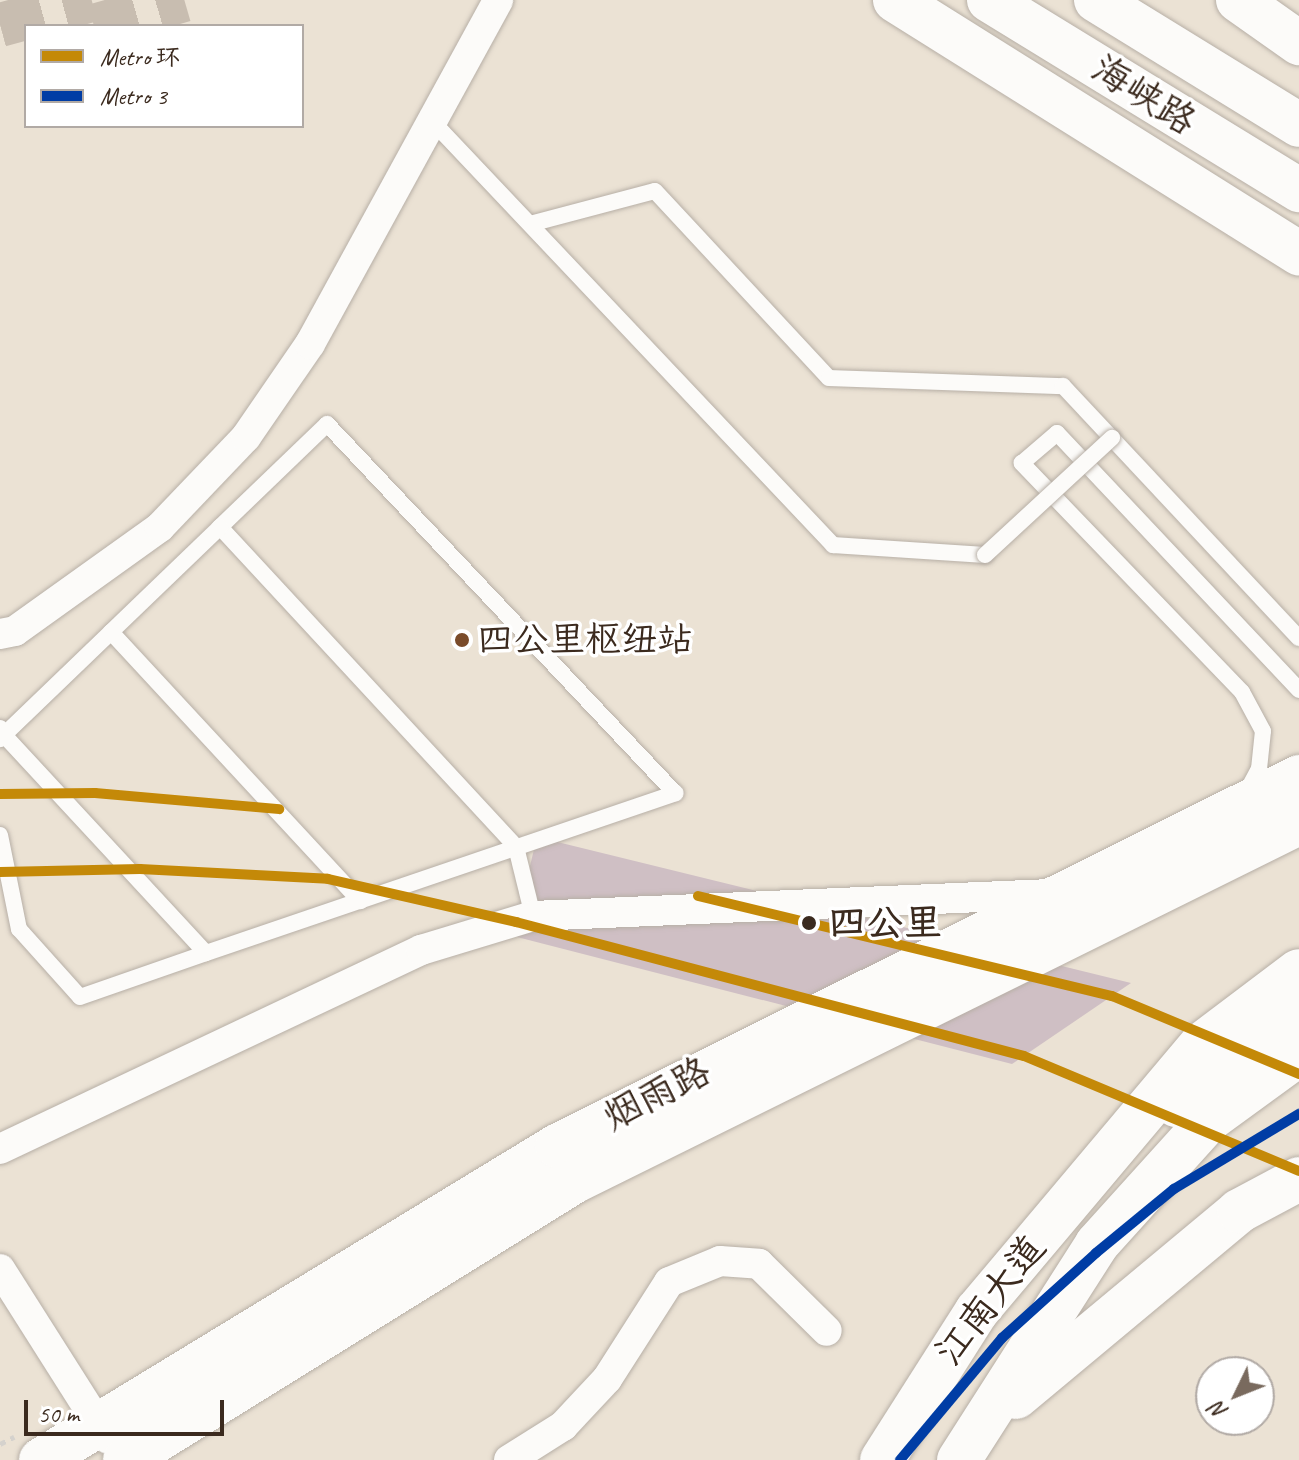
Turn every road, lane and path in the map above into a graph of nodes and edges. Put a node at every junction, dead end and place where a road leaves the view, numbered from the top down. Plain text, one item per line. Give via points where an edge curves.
1 (498, 0) edge
2 (895, 0) edge
3 (989, 0) edge
4 (1096, 0) edge
5 (1238, 0) edge
6 (1299, 43) edge
7 (432, 121) junction
8 (1299, 125) edge
9 (1299, 190) edge
10 (530, 224) junction
11 (1299, 253) edge
12 (1112, 438) junction
13 (220, 527) junction
14 (111, 632) junction
15 (0, 634) edge
16 (1299, 638) edge
17 (1299, 690) edge
18 (1, 734) edge
19 (1299, 777) edge
20 (1234, 813) junction
21 (1299, 823) edge
22 (0, 835) edge
23 (516, 847) junction
24 (5, 887) edge
25 (1070, 893) junction
26 (360, 901) junction
27 (533, 916) junction
28 (206, 953) junction
29 (1299, 971) edge
30 (1299, 1020) edge
31 (1283, 1064) edge
32 (0, 1149) edge
33 (1115, 1153) junction
34 (1299, 1179) edge
35 (0, 1269) edge
36 (827, 1331) dead end
37 (972, 1443) edge
38 (115, 1449) edge
39 (41, 1460) edge
40 (509, 1460) edge
41 (882, 1460) edge

1 - 7 street
2 - 11 main road via 1134,144
3 - 9 main road, 海峡路
4 - 8 main road, 海峡路
5 - 6 main road
7 - 10 lane
7 - 15 street via 310,344 246,437 160,527 15,631
10 - 12 lane via 655,191 829,378 1063,386
10 - 12 lane, bridge via 833,545 985,555
12 - 16 lane
13 - 14 lane
13 - 23 lane
13 - 23 lane via 327,424 675,793
14 - 18 lane
14 - 26 lane
17 - 20 lane via 1057,433 1022,463 1242,692 1263,731 1259,769
18 - 28 lane
19 - 20 main road, 烟雨路
20 - 25 main road, 烟雨路
21 - 38 main road, 烟雨路 via 575,1181
22 - 24 lane
23 - 26 lane
23 - 27 lane
24 - 28 lane via 19,929 80,997
25 - 27 street
25 - 38 main road, 烟雨路 via 557,1146
26 - 28 lane
27 - 32 street via 421,950
29 - 33 main road via 1202,1044
30 - 33 main road via 1227,1064
31 - 37 main road via 1210,1119 1097,1244
33 - 41 main road, 江南大道 via 977,1311
34 - 37 main road via 1227,1220
35 - 38 street
36 - 40 street via 759,1264 720,1261 669,1282 607,1379 563,1426
38 - 39 main road, 烟雨路

